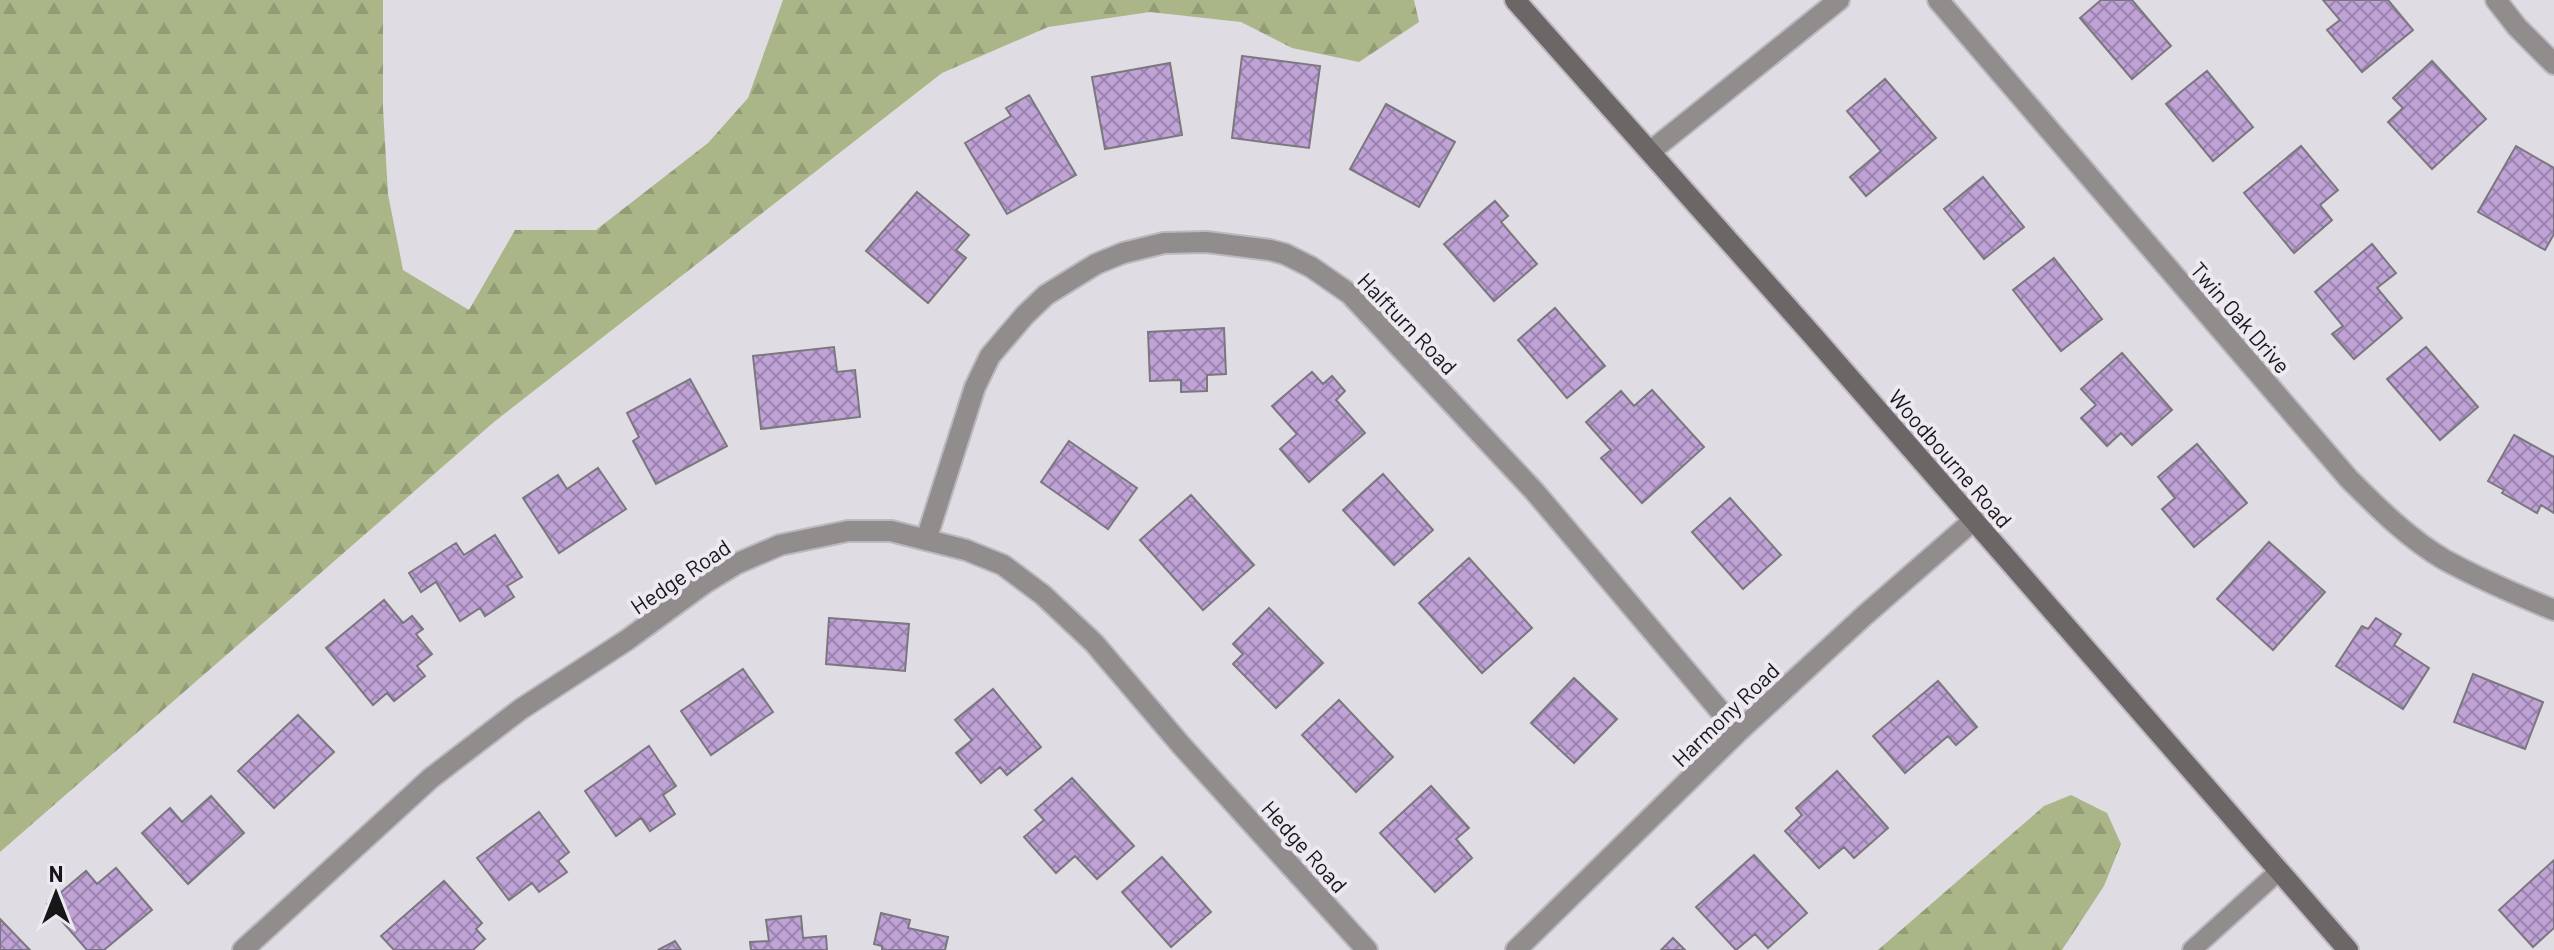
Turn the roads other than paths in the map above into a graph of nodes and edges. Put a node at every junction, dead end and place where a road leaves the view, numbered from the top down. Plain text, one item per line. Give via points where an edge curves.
1 (1515, 0) edge
2 (1839, 0) edge
3 (1938, 0) edge
4 (2496, 0) edge
5 (2554, 64) edge
6 (1651, 151) junction
7 (1974, 520) junction
8 (926, 540) junction
9 (2554, 610) edge
10 (1738, 732) junction
11 (2279, 871) junction
12 (243, 950) edge
13 (1367, 950) edge
14 (1516, 950) edge
15 (2192, 950) edge
16 (2348, 950) edge

1 - 6 main road, Woodbourne Road
2 - 6 street
3 - 9 street, Twin Oak Drive via 2389,519 2443,558
4 - 5 street
6 - 7 main road, Woodbourne Road
7 - 10 street, Harmony Road
7 - 11 main road, Woodbourne Road
8 - 10 street, Halfturn Road via 990,356 1046,295 1096,264 1164,243 1270,250 1311,267 1350,294 1535,492
8 - 12 street, Hedge Road via 891,531 848,531 780,545 736,564 521,709 431,778
8 - 13 street, Hedge Road via 1003,565 1043,595 1094,643
10 - 14 street, Harmony Road
11 - 15 lane
11 - 16 main road, Woodbourne Road

